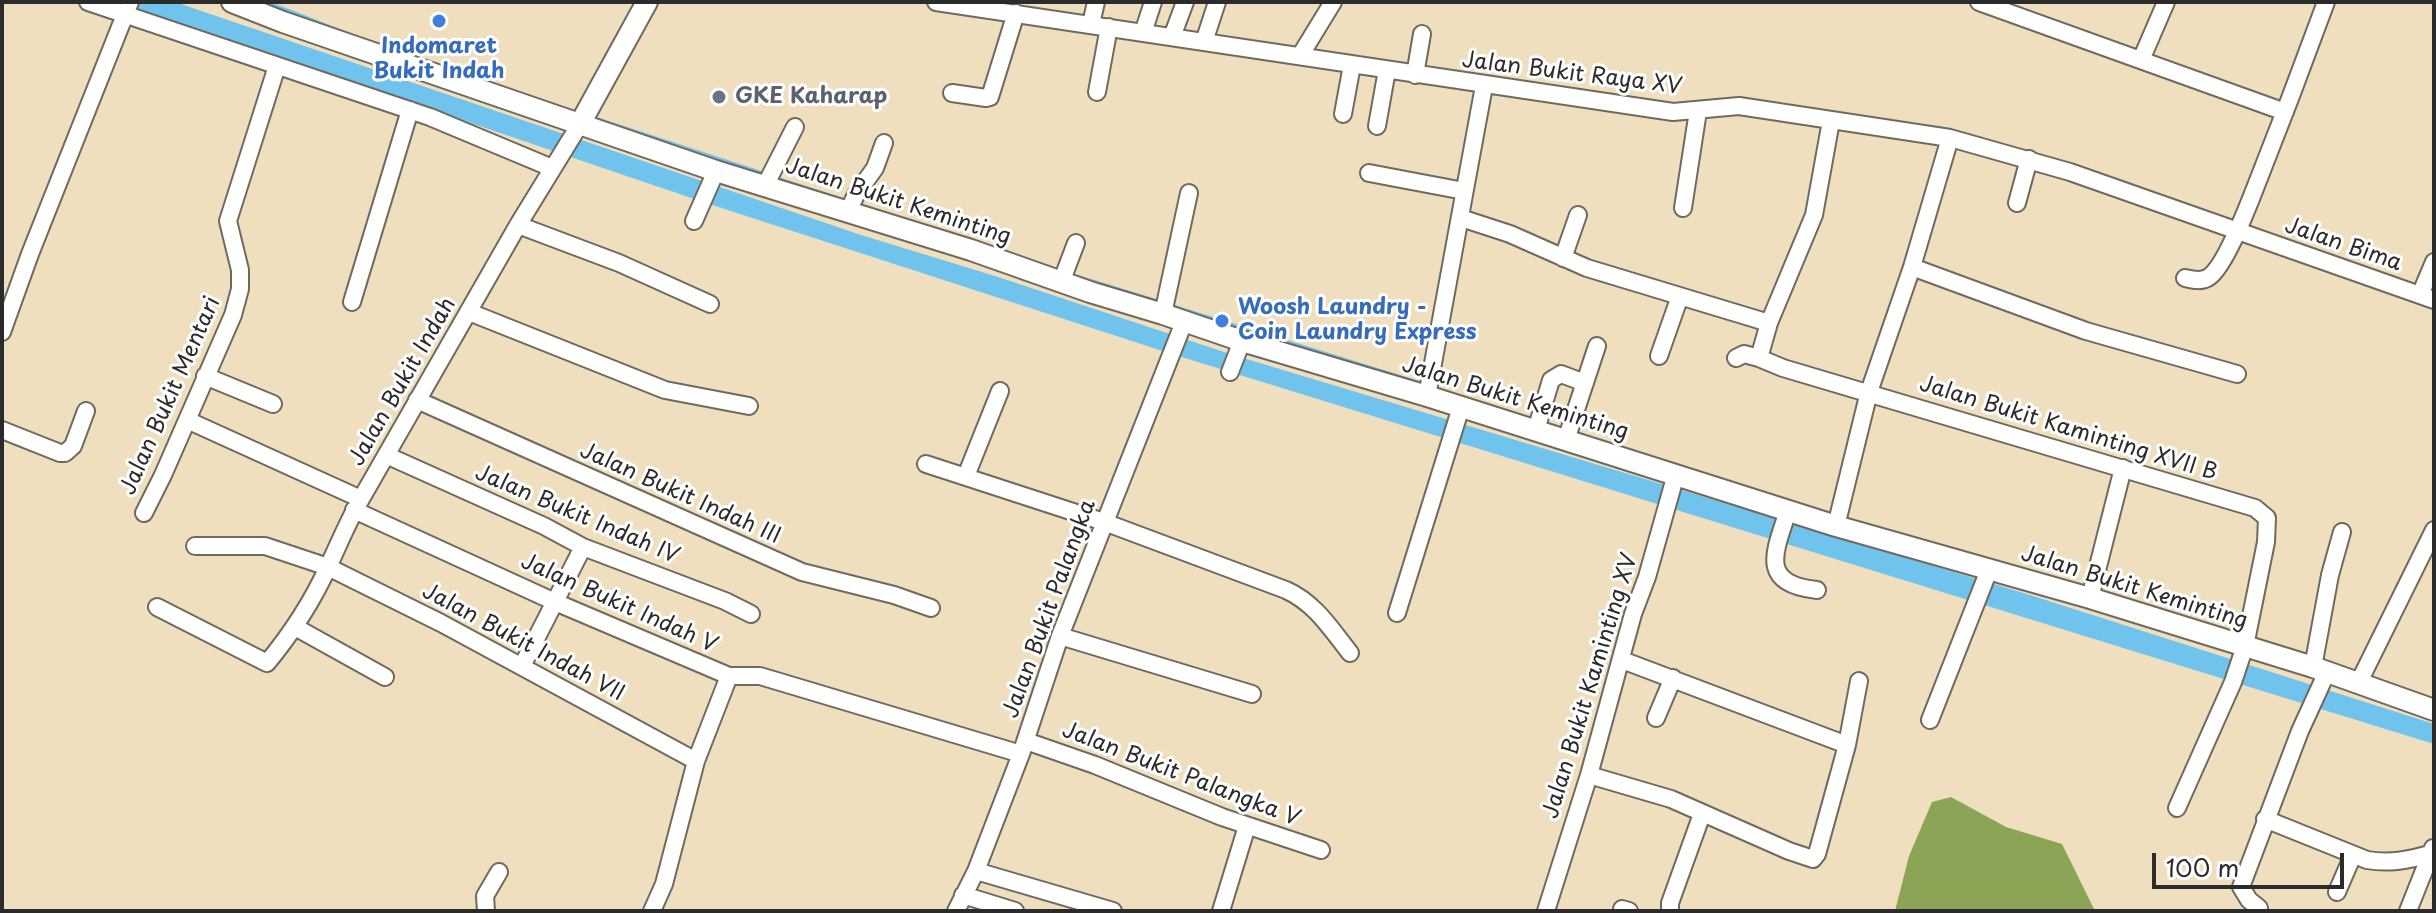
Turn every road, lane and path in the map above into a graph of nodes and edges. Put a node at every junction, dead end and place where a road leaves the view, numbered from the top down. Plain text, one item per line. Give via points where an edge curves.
1 (88, 2) edge
2 (232, 2) edge
3 (647, 2) edge
4 (936, 2) edge
5 (1096, 2) edge
6 (1153, 2) edge
7 (1185, 2) edge
8 (1217, 2) edge
9 (1333, 2) edge
10 (1979, 2) edge
11 (2166, 2) edge
12 (2326, 2) edge
13 (127, 8) edge
14 (1040, 9) edge
15 (1016, 13) junction
16 (1091, 24) junction
17 (1109, 27) junction
18 (1143, 33) junction
19 (1422, 34) dead end
20 (1172, 37) junction
21 (1204, 42) junction
22 (1300, 56) junction
23 (2141, 60) junction
24 (1352, 65) junction
25 (277, 66) junction
26 (1387, 70) junction
27 (1415, 75) junction
28 (1484, 86) junction
29 (1097, 92) dead end
30 (952, 93) dead end
31 (410, 110) junction
32 (1698, 111) junction
33 (2285, 112) junction
34 (1343, 114) dead end
35 (1831, 121) junction
36 (1377, 126) dead end
37 (795, 127) dead end
38 (575, 130) junction
39 (1950, 138) junction
40 (884, 143) dead end
41 (2029, 159) junction
42 (556, 161) junction
43 (1369, 173) dead end
44 (714, 178) junction
45 (765, 186) junction
46 (1464, 191) junction
47 (1189, 193) dead end
48 (2017, 203) dead end
49 (1683, 208) dead end
50 (848, 211) junction
51 (1578, 215) dead end
52 (1461, 218) junction
53 (694, 221) dead end
54 (518, 225) junction
55 (2237, 231) junction
56 (1076, 243) dead end
57 (1563, 258) junction
58 (2434, 262) edge
59 (1912, 267) junction
60 (2185, 278) dead end
61 (1062, 280) junction
62 (1680, 296) junction
63 (2427, 298) edge
64 (352, 302) dead end
65 (710, 304) dead end
66 (469, 312) junction
67 (1163, 314) junction
68 (1769, 323) junction
69 (1181, 329) junction
70 (2, 332) edge
71 (1597, 346) dead end
72 (1239, 348) junction
73 (1659, 356) dead end
74 (1736, 358) dead end
75 (1759, 358) junction
76 (1230, 372) dead end
77 (2237, 374) dead end
78 (205, 376) junction
79 (1585, 383) junction
80 (1000, 391) dead end
81 (1869, 392) junction
82 (1427, 396) junction
83 (417, 400) junction
84 (273, 404) dead end
85 (749, 406) dead end
86 (1460, 410) junction
87 (86, 411) dead end
88 (187, 420) junction
89 (2, 430) edge
90 (1536, 430) junction
91 (1566, 440) junction
92 (386, 455) junction
93 (926, 464) dead end
94 (2123, 468) junction
95 (966, 476) junction
96 (1674, 481) junction
97 (357, 504) junction
98 (144, 513) dead end
99 (1787, 516) junction
100 (1104, 522) junction
101 (1836, 526) junction
102 (2434, 530) edge
103 (2342, 532) dead end
104 (195, 546) dead end
105 (583, 547) junction
106 (328, 567) junction
107 (1987, 576) junction
108 (1817, 590) dead end
109 (2090, 598) junction
110 (555, 602) junction
111 (157, 607) dead end
112 (931, 608) dead end
113 (1397, 613) dead end
114 (751, 614) dead end
115 (295, 627) junction
116 (1060, 636) junction
117 (1350, 653) dead end
118 (2242, 654) junction
119 (1622, 660) junction
120 (522, 666) junction
121 (2319, 675) junction
122 (729, 676) junction
123 (385, 677) dead end
124 (1673, 678) junction
125 (1859, 681) dead end
126 (2358, 684) junction
127 (1252, 694) dead end
128 (2434, 710) edge
129 (1656, 718) dead end
130 (1930, 720) dead end
131 (1847, 745) junction
132 (1024, 748) junction
133 (696, 761) junction
134 (1589, 775) junction
135 (2177, 808) dead end
136 (1702, 814) junction
137 (2265, 819) junction
138 (1247, 826) junction
139 (1321, 850) dead end
140 (2432, 851) edge
141 (2353, 855) junction
142 (976, 871) junction
143 (499, 872) dead end
144 (2337, 892) dead end
145 (963, 895) junction
146 (2259, 908) dead end
147 (486, 911) edge
148 (652, 911) edge
149 (956, 911) edge
150 (1015, 911) edge
151 (1113, 911) edge
152 (1221, 911) edge
153 (1546, 911) edge
154 (1670, 911) edge
155 (2408, 911) edge

1 - 13 street
2 - 38 main road, Jalan Bukit Keminting
3 - 38 main road
4 - 15 street, Jalan Bukit Raya XV
5 - 16 street
6 - 18 street
7 - 20 street
8 - 21 street
9 - 22 street
10 - 23 street
11 - 23 street
12 - 33 street
13 - 25 street
13 - 70 street
14 - 15 street, Jalan Bukit Raya XV
14 - 16 street, Jalan Bukit Raya XV
15 - 30 street via 990,97
16 - 17 street, Jalan Bukit Raya XV
17 - 18 street, Jalan Bukit Raya XV
17 - 29 street
18 - 20 street, Jalan Bukit Raya XV
19 - 27 street
20 - 21 street, Jalan Bukit Raya XV
21 - 22 street, Jalan Bukit Raya XV
22 - 24 street, Jalan Bukit Raya XV
23 - 33 street
24 - 26 street, Jalan Bukit Raya XV
24 - 34 street
25 - 31 street
25 - 78 street, Jalan Bukit Mentari via 228,221 240,289
26 - 27 street, Jalan Bukit Raya XV
26 - 36 street
27 - 28 street, Jalan Bukit Raya XV
28 - 32 street, Jalan Bukit Raya XV
28 - 46 street
31 - 42 street
31 - 64 street
32 - 35 street, Jalan Bukit Raya XV via 1739,106
32 - 49 street
33 - 55 street
35 - 39 street, Jalan Bukit Raya XV
35 - 68 street via 1814,215
37 - 45 street
38 - 42 street, Jalan Bukit Indah
38 - 44 main road, Jalan Bukit Keminting
39 - 41 street, Jalan Bukit Raya XV
39 - 59 street
40 - 50 street
41 - 48 street
41 - 55 street, Jalan Bukit Raya XV
42 - 54 street, Jalan Bukit Indah
43 - 46 street
44 - 45 main road, Jalan Bukit Keminting
44 - 53 street
45 - 50 main road, Jalan Bukit Keminting
46 - 52 street
47 - 67 street
50 - 61 main road, Jalan Bukit Keminting
51 - 57 street
52 - 57 street
52 - 82 street
54 - 65 street
54 - 66 street, Jalan Bukit Indah
55 - 60 street via 2209,277
55 - 63 street, Jalan Bima
56 - 61 street
57 - 62 street
58 - 63 street
59 - 77 street via 2074,327
59 - 81 street
61 - 67 main road, Jalan Bukit Keminting
62 - 68 street
62 - 73 street
66 - 83 street, Jalan Bukit Indah
66 - 85 street via 665,390
67 - 69 main road, Jalan Bukit Keminting
68 - 75 street
69 - 72 main road, Jalan Bukit Keminting
69 - 100 street, Jalan Bukit Palangka
71 - 79 street
72 - 76 street
72 - 82 main road, Jalan Bukit Keminting
74 - 75 street
75 - 81 street, Jalan Bukit Kaminting XVII B
78 - 84 street
78 - 88 street, Jalan Bukit Mentari
79 - 90 street via 1561,374 1551,380
79 - 91 street
80 - 95 street
81 - 94 street, Jalan Bukit Kaminting XVII B
81 - 101 street
82 - 86 main road, Jalan Bukit Keminting
83 - 92 street, Jalan Bukit Indah
83 - 112 street, Jalan Bukit Indah III via 802,572
86 - 90 main road, Jalan Bukit Keminting
86 - 113 street
87 - 89 street via 73,446 65,453
88 - 97 street, Jalan Bukit Indah V
88 - 98 street, Jalan Bukit Mentari
90 - 91 main road, Jalan Bukit Keminting
91 - 96 main road, Jalan Bukit Keminting
92 - 97 street, Jalan Bukit Indah
92 - 105 street, Jalan Bukit Indah IV
93 - 95 street
94 - 109 street
94 - 118 street, Jalan Bukit Kaminting XVII B via 2255,508 2267,518
95 - 100 street
96 - 99 main road, Jalan Bukit Keminting
96 - 119 street, Jalan Bukit Kaminting XV
97 - 106 street, Jalan Bukit Indah
97 - 110 street, Jalan Bukit Indah V
99 - 101 main road, Jalan Bukit Keminting
99 - 108 street via 1776,572 1792,585
100 - 116 street, Jalan Bukit Palangka
100 - 117 street via 1298,596
101 - 107 main road, Jalan Bukit Keminting
102 - 126 street
103 - 121 street via 2330,575
104 - 106 street, Jalan Bukit Indah VII via 265,546
105 - 110 street
105 - 114 street, Jalan Bukit Indah IV
106 - 115 street, Jalan Bukit Indah
106 - 120 street, Jalan Bukit Indah VII
107 - 109 main road, Jalan Bukit Keminting
107 - 130 street
109 - 118 main road, Jalan Bukit Keminting
110 - 120 street
110 - 122 street, Jalan Bukit Indah V
111 - 115 street, Jalan Bukit Indah via 267,663
115 - 123 street
116 - 127 street
116 - 132 street, Jalan Bukit Palangka
118 - 121 main road, Jalan Bukit Keminting
118 - 135 street
119 - 124 street
119 - 134 street, Jalan Bukit Kaminting XV
120 - 133 street, Jalan Bukit Indah VII
121 - 126 main road, Jalan Bukit Keminting
121 - 137 street
122 - 132 street, Jalan Bukit Palangka V via 760,676
122 - 133 street, Jalan Bukit Indah V
124 - 129 street
124 - 131 street
125 - 131 street
126 - 128 main road, Jalan Bukit Keminting
131 - 136 street via 1813,859
132 - 138 street, Jalan Bukit Palangka V via 1095,765
132 - 142 street, Jalan Bukit Palangka
133 - 148 street, Jalan Bukit Indah V
134 - 136 street via 1671,799
134 - 153 street, Jalan Bukit Kaminting XV
136 - 154 street
137 - 141 street
137 - 146 street via 2241,887
138 - 139 street, Jalan Bukit Palangka V
138 - 152 street
140 - 141 street via 2384,863
140 - 155 street
141 - 144 street
142 - 145 street, Jalan Bukit Palangka
142 - 151 street
143 - 147 street via 485,896
145 - 149 street, Jalan Bukit Palangka
145 - 150 street

